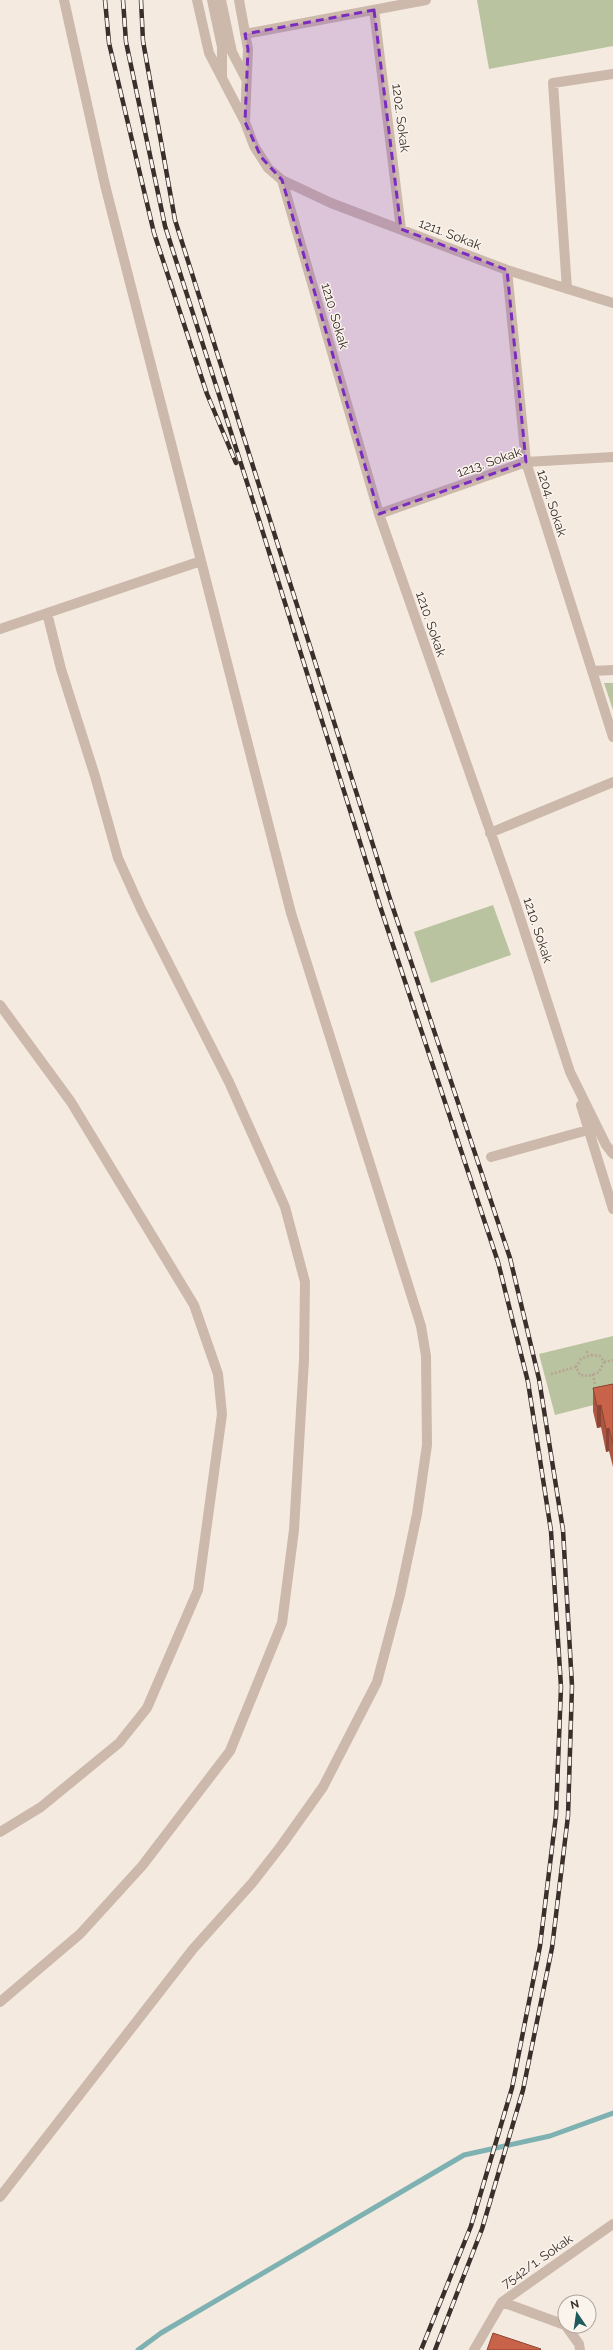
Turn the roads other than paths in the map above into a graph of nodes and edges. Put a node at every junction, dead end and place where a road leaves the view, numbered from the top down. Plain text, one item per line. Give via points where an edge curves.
1 (64, 0) edge
2 (197, 0) edge
3 (212, 0) edge
4 (221, 0) edge
5 (238, 0) edge
6 (426, 0) edge
7 (374, 10) junction
8 (245, 34) junction
9 (613, 74) edge
10 (246, 79) junction
11 (222, 80) junction
12 (245, 122) junction
13 (282, 180) junction
14 (402, 229) junction
15 (507, 270) junction
16 (567, 289) junction
17 (613, 303) edge
18 (613, 457) edge
19 (526, 462) junction
20 (379, 514) junction
21 (201, 561) junction
22 (48, 613) junction
23 (0, 629) edge
24 (613, 670) edge
25 (592, 671) junction
26 (613, 737) edge
27 (613, 782) edge
28 (490, 833) junction
29 (0, 1005) edge
30 (570, 1072) junction
31 (588, 1130) junction
32 (613, 1154) edge
33 (491, 1157) dead end
34 (613, 1209) edge
35 (0, 1832) edge
36 (0, 2002) edge
37 (0, 2197) edge
38 (613, 2224) edge
39 (502, 2302) junction
40 (557, 2323) edge
41 (571, 2334) edge
42 (474, 2350) edge
43 (580, 2350) edge

1 - 21 street via 105,185
2 - 11 street, 1211. Sokak via 208,53
3 - 11 street via 222,47
4 - 10 street via 232,52
5 - 8 street
6 - 7 street
7 - 8 street
7 - 14 street, 1202. Sokak
8 - 10 street via 248,49
9 - 16 street via 554,82
10 - 12 street
11 - 12 street, 1211. Sokak
12 - 13 street, 1211. Sokak via 260,157
13 - 14 street, 1211. Sokak via 331,203
13 - 20 street, 1210. Sokak
14 - 15 street, 1211. Sokak
15 - 16 street, 1211. Sokak
15 - 19 street, 1204. Sokak
16 - 17 street, 1211. Sokak
18 - 19 street, 1213. Sokak
19 - 20 street, 1213. Sokak
19 - 25 street, 1204. Sokak
20 - 28 street, 1210. Sokak
21 - 22 street
21 - 37 street via 308,974 346,1084 421,1326 426,1356 427,1445 417,1514 400,1595 377,1682 323,1787 253,1882 193,1949
22 - 23 street
22 - 36 street via 61,669 118,858 141,909 229,1082 284,1207 305,1282 304,1360 294,1530 282,1623 230,1751 142,1866 80,1934
24 - 25 street
25 - 26 street, 1204. Sokak
27 - 28 street
28 - 30 street, 1210. Sokak
29 - 35 street via 71,1102 194,1306 218,1374 222,1414 198,1590 147,1708 119,1743 41,1807
30 - 31 street, 1210. Sokak
30 - 32 street, 1210. Sokak via 606,1145
31 - 33 street
31 - 34 street, 1210. Sokak
38 - 39 street, 7542/1. Sokak
39 - 40 street
39 - 42 street, 7542/1. Sokak
41 - 43 street via 579,2344

